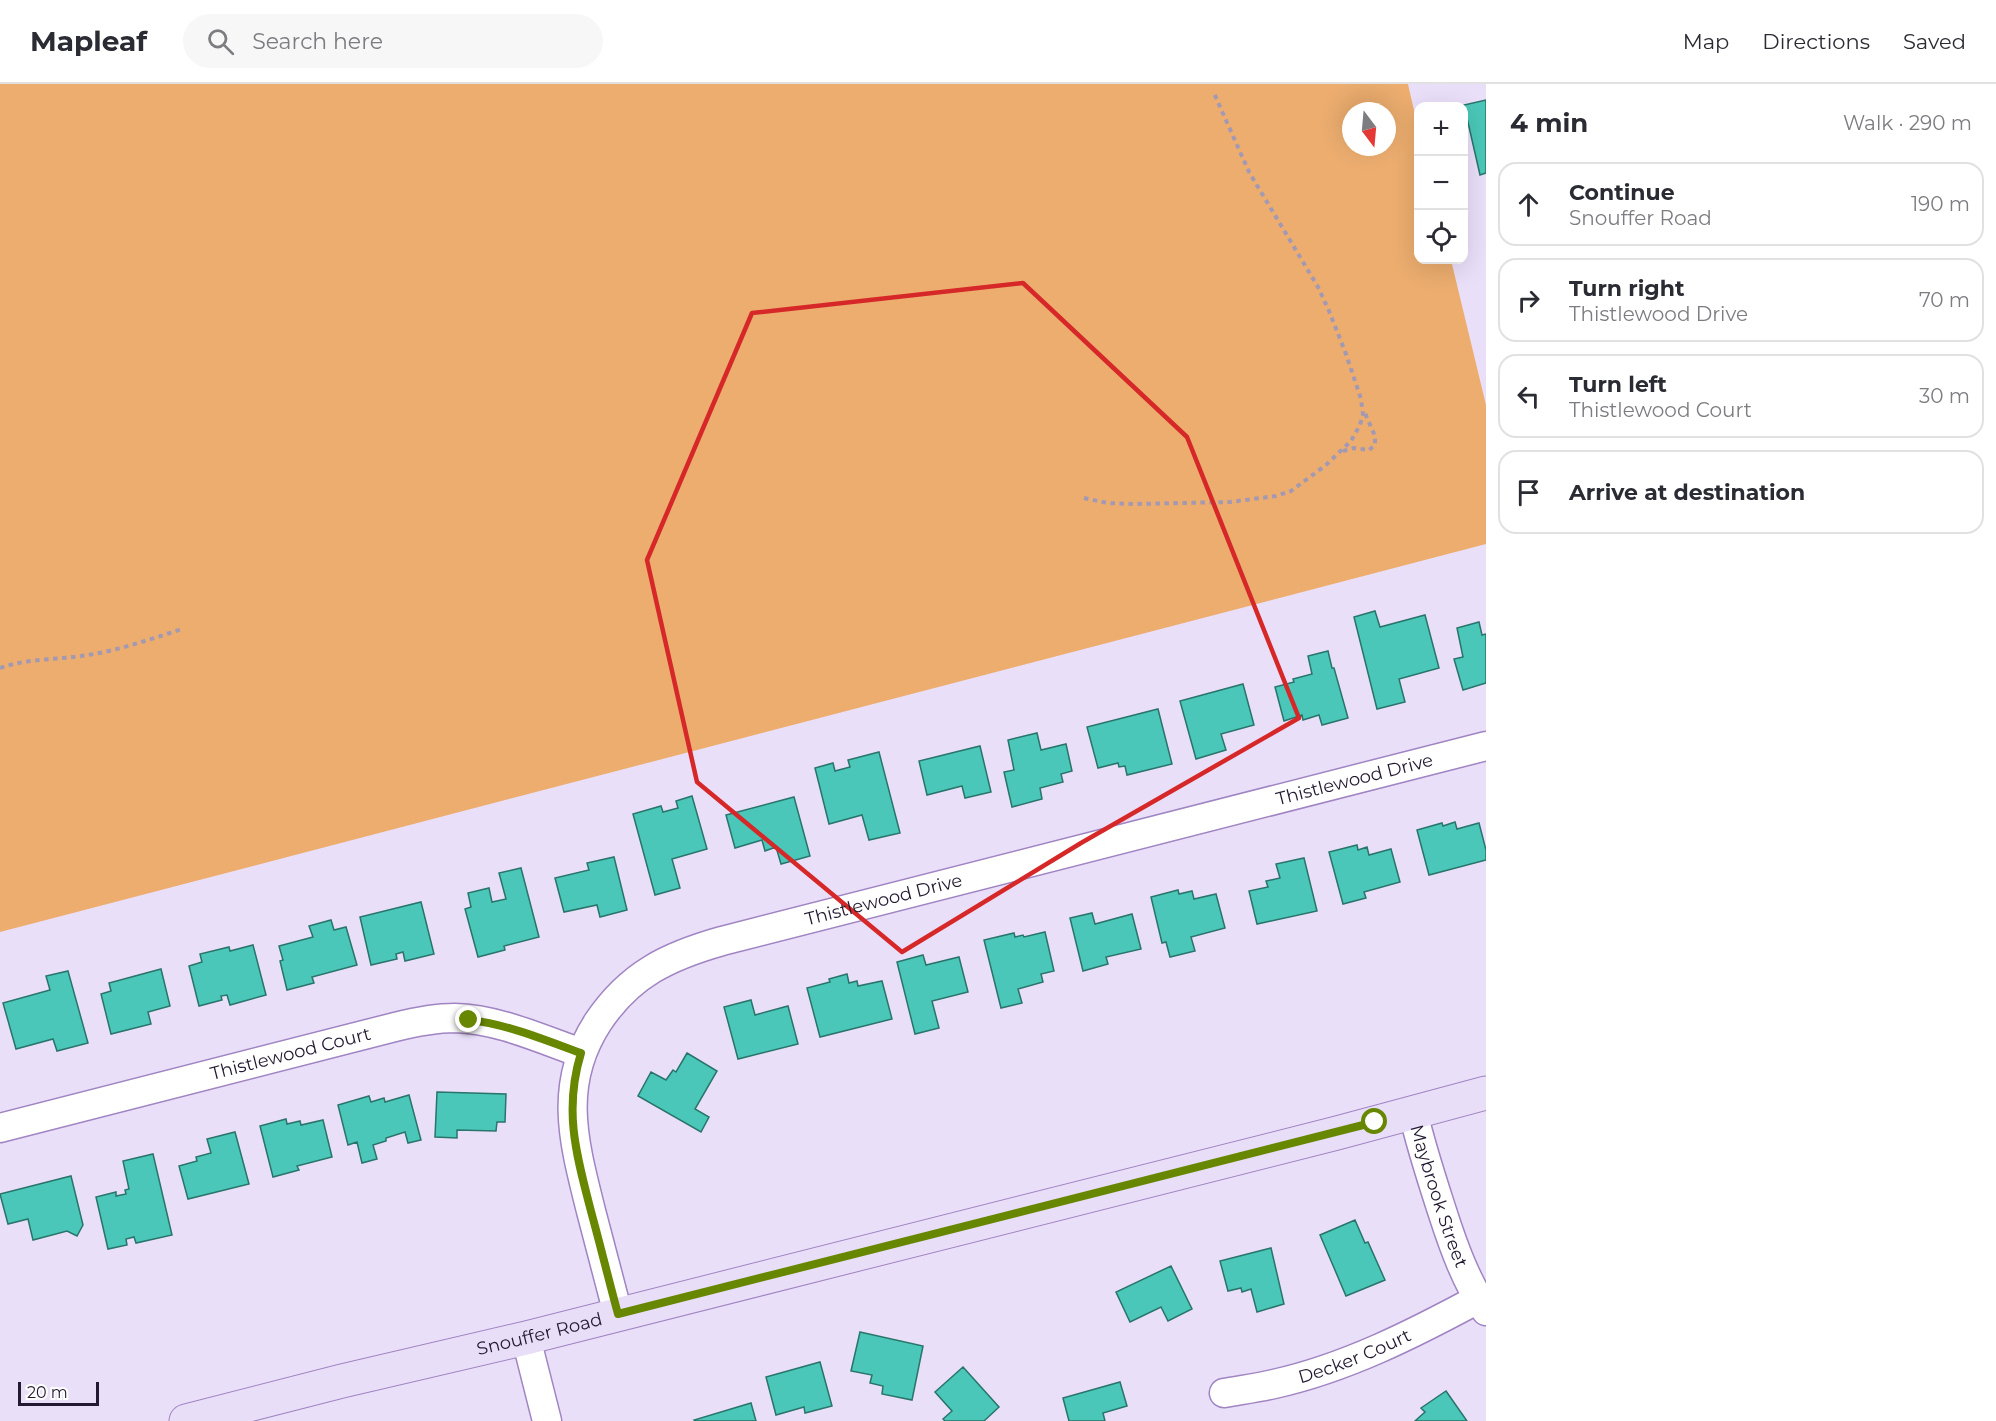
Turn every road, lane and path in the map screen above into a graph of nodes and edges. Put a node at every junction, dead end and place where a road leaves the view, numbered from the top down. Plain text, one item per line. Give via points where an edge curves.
1 (1213, 91) dead end
2 (1361, 399) junction
3 (1339, 454) junction
4 (1084, 498) dead end
5 (182, 629) dead end
6 (0, 668) edge
7 (1486, 746) edge
8 (581, 1053) junction
9 (1486, 1093) edge
10 (1413, 1112) junction
11 (0, 1128) edge
12 (1482, 1305) edge
13 (618, 1314) junction
14 (526, 1338) junction
15 (1224, 1393) dead end
16 (186, 1421) edge
17 (547, 1421) edge

1 - 2 path via 1249,172 1323,297
2 - 3 path via 1363,414 1358,430
2 - 3 path via 1375,445 1369,450 1349,448
3 - 4 path via 1291,491 1265,499 1133,504
5 - 6 path via 104,652
7 - 8 street, Thistlewood Drive via 682,953 650,969 620,994
8 - 11 street, Thistlewood Court via 482,1021 436,1019
8 - 13 street, Thistlewood Drive via 572,1091 574,1136
9 - 10 main road, Snouffer Road
10 - 12 street, Maybrook Street via 1423,1155 1457,1256
10 - 13 main road, Snouffer Road
12 - 15 street, Decker Court via 1337,1365 1274,1384
13 - 14 main road, Snouffer Road
14 - 16 main road, Snouffer Road
14 - 17 street

